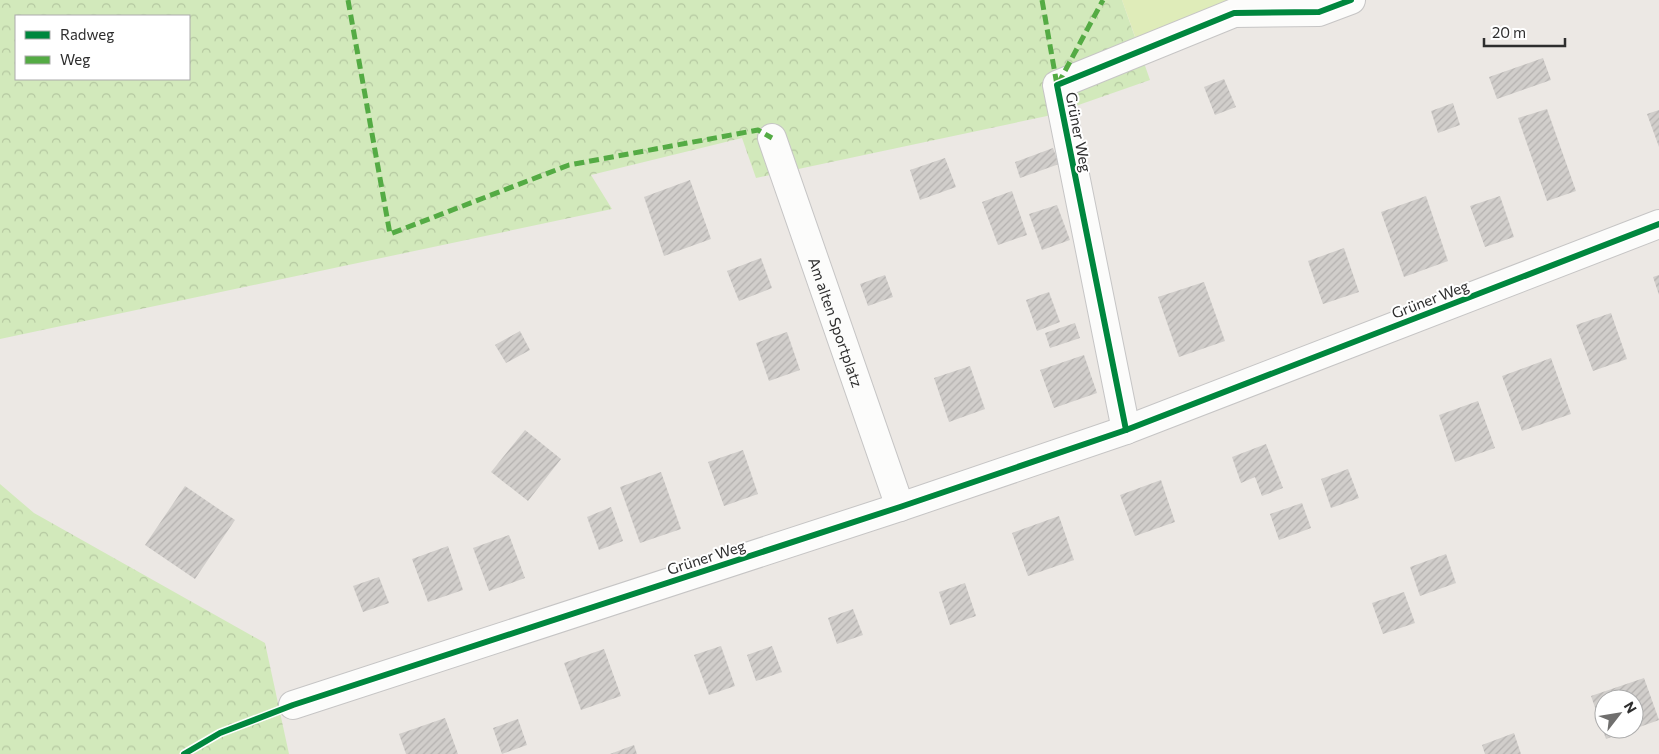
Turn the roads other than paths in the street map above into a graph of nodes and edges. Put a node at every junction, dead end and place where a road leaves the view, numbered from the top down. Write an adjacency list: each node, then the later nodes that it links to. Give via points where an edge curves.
1 (1351, 0): 4 (street, Grüner Weg, via 1319,12 1234,13 1057,85)
2 (772, 138): 5 (street, Am alten Sportplatz)
3 (1659, 224): 4 (street, Grüner Weg)
4 (1126, 430): 5 (street, Grüner Weg)
5 (900, 507): 6 (street, Grüner Weg)
6 (293, 705)

